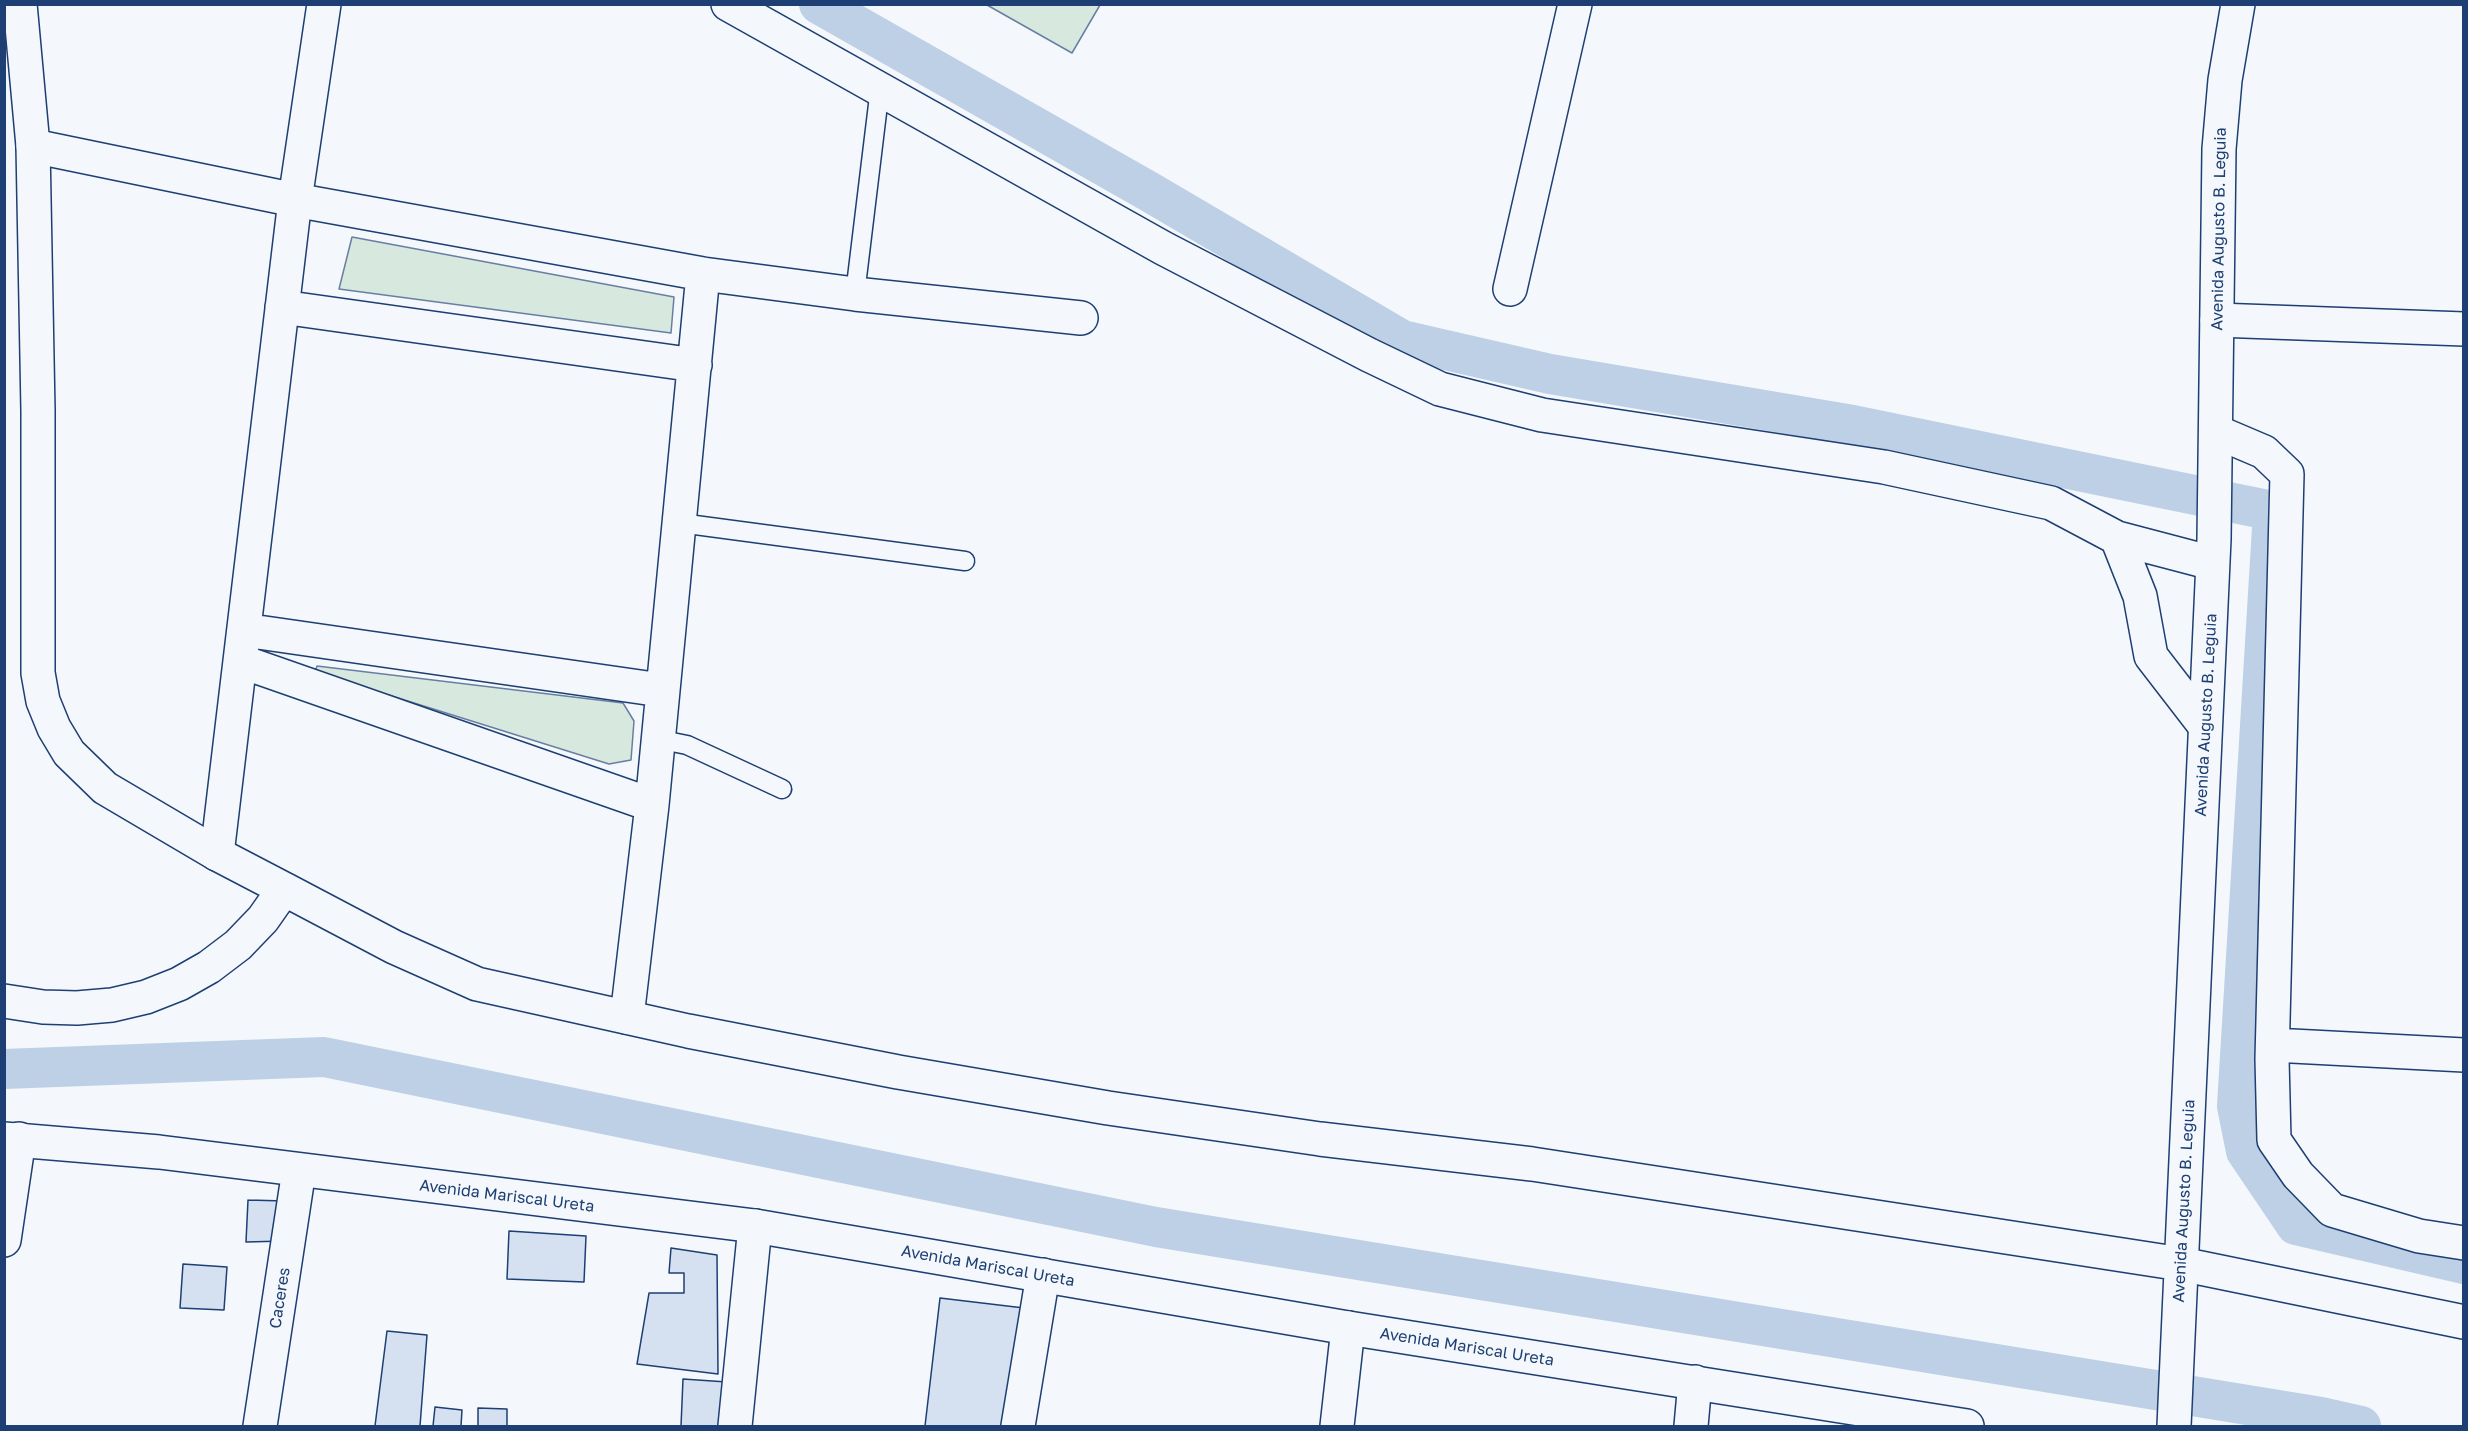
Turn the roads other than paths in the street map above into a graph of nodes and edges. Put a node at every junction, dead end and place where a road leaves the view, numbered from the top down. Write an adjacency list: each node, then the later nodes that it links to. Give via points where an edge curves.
1 (20, 4): 7 (street)
2 (324, 4): 8 (street)
3 (728, 4): 6 (street)
4 (1575, 4): 10 (street)
5 (2238, 4): 14 (street, Avenida Augusto B. Leguia, via 2225,80 2219,149)
6 (880, 88): 11 (lane); 19 (street, via 1163,248 1440,388 1542,415 1884,467 2050,503)
7 (33, 146): 8 (street); 28 (street, via 38,673 43,701 69,753 86,772 105,788)
8 (295, 200): 9 (street); 12 (street)
9 (703, 274): 11 (street); 16 (street)
10 (1510, 289)
11 (855, 294): 13 (street)
12 (282, 307): 16 (street); 22 (street)
13 (1081, 318)
14 (2217, 320): 15 (street); 17 (street, Avenida Augusto B. Leguia)
15 (2463, 329)
16 (694, 365): 18 (street)
17 (2217, 432): 20 (street, Avenida Augusto B. Leguia); 32 (street, via 2264,452 2287,474)
18 (680, 523): 21 (lane); 23 (street)
19 (2117, 538): 20 (street); 24 (street, via 2140,596 2151,656)
20 (2213, 551): 24 (street, Avenida Augusto B. Leguia)
21 (965, 561)
22 (242, 646): 23 (street); 27 (street); 28 (street)
23 (661, 690): 25 (street)
24 (2205, 726): 39 (street, Avenida Augusto B. Leguia)
25 (657, 739): 26 (lane, via 687,745); 27 (street)
26 (782, 789)
27 (652, 805): 31 (street)
28 (217, 854): 29 (street)
29 (284, 889): 30 (street, via 238,945 209,967 157,993 112,1005 78,1008); 31 (street, via 394,947 477,984)
30 (4, 1001)
31 (627, 1017): 39 (street, via 898,1072 1108,1108 1532,1164)
32 (2273, 1045): 33 (street); 38 (street, via 2274,1140 2298,1175 2332,1210 2419,1236)
33 (2463, 1055)
34 (12, 1139): 35 (street, Avenida Mariscal Ureta); 37 (street)
35 (299, 1170): 36 (street, Avenida Mariscal Ureta); 45 (street, Caceres)
36 (755, 1226): 40 (street, Avenida Mariscal Ureta); 46 (street)
37 (4, 1240)
38 (2463, 1243)
39 (2181, 1264): 41 (street); 44 (street, Avenida Augusto B. Leguia)
40 (1043, 1275): 42 (street, Avenida Mariscal Ureta); 47 (street)
41 (2463, 1322)
42 (1348, 1328): 43 (street, Avenida Mariscal Ureta); 48 (street)
43 (1695, 1382): 49 (street); 50 (street, Avenida Mariscal Ureta)
44 (2174, 1422)
45 (260, 1426)
46 (735, 1426)
47 (1018, 1426)
48 (1337, 1426)
49 (1691, 1426)
50 (1967, 1426)

